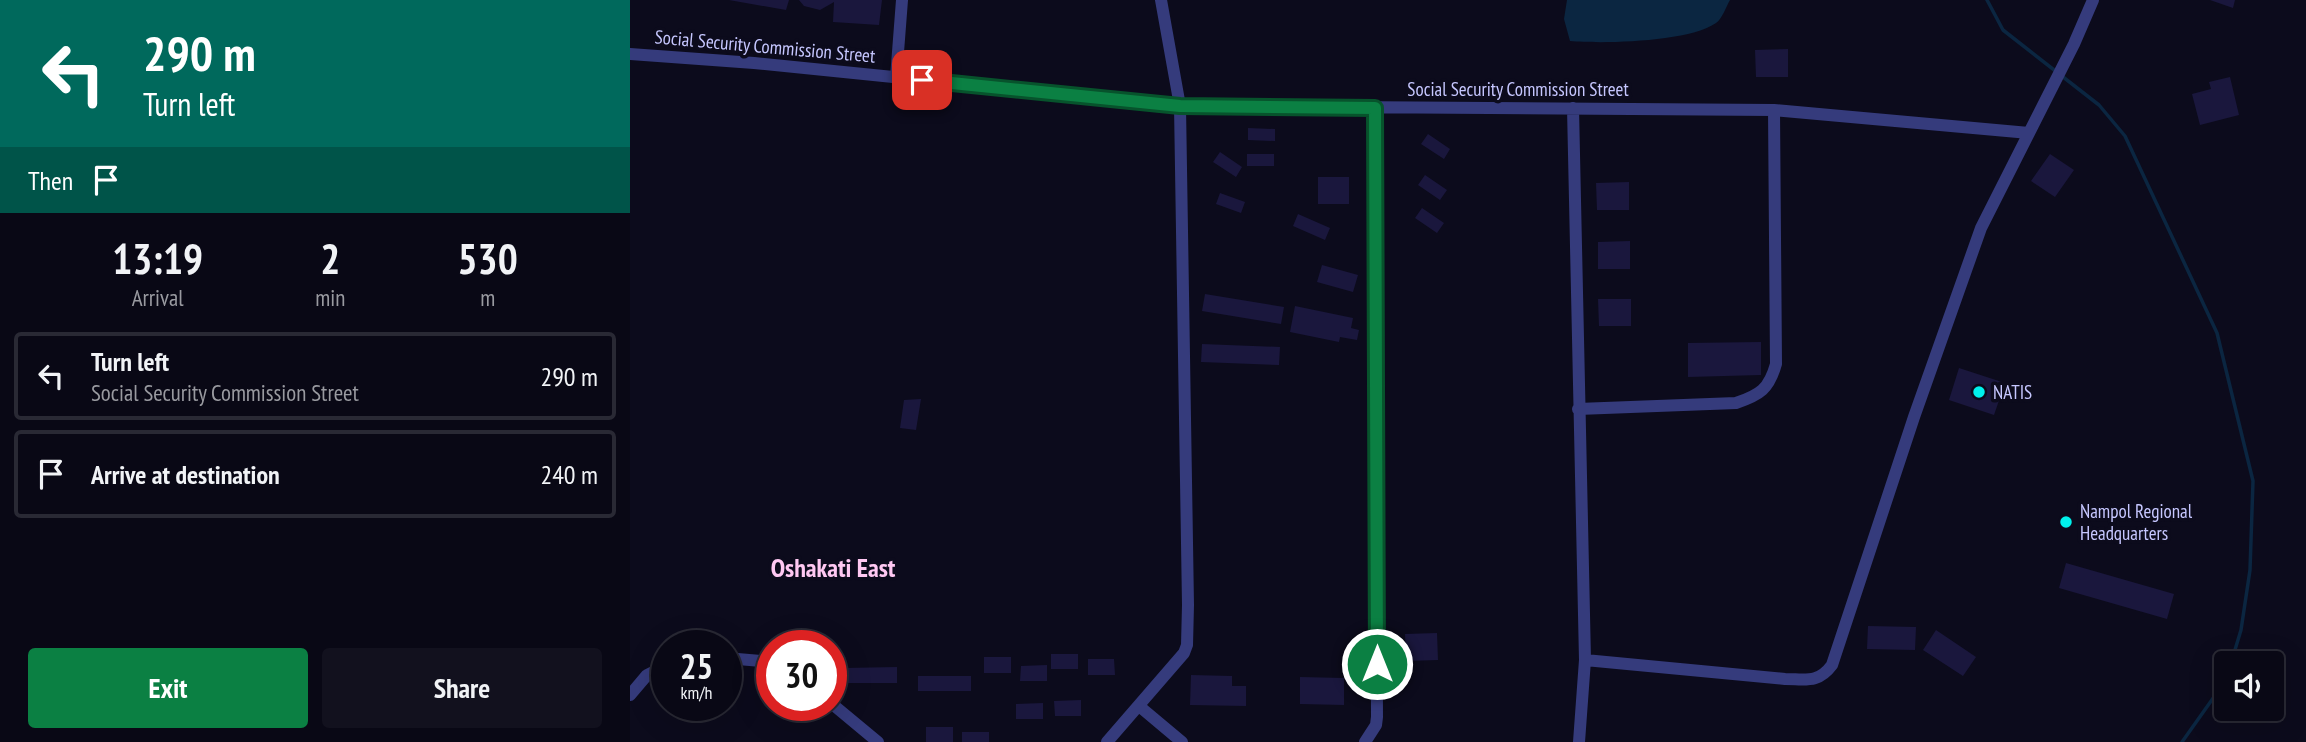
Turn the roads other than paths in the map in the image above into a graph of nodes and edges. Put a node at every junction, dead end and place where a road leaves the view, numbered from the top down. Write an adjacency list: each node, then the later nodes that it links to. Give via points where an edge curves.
1 (902, 0): 5 (street)
2 (1161, 0): 6 (street)
3 (2093, 0): 10 (street)
4 (630, 54): 5 (street, Social Security Commission Street)
5 (896, 78): 6 (street, Social Security Commission Street)
6 (1180, 106): 7 (street, Social Security Commission Street); 15 (street, via 1187,645)
7 (1375, 108): 8 (street, Social Security Commission Street); 20 (street, via 1377,717)
8 (1573, 108): 9 (street, Social Security Commission Street); 11 (street)
9 (1774, 110): 10 (street, Social Security Commission Street); 11 (street, via 1776,363 1765,388 1755,397 1736,402)
10 (2029, 133): 12 (street, via 1981,228 1826,673 1818,679 1784,679)
11 (1577, 409): 12 (street)
12 (1585, 660): 21 (street)
13 (651, 673): 14 (street)
14 (630, 695)
15 (1139, 706): 18 (street); 19 (street)
16 (847, 716): 17 (street)
17 (878, 742)
18 (1107, 742)
19 (1182, 742)
20 (1365, 742)
21 (1579, 742)

